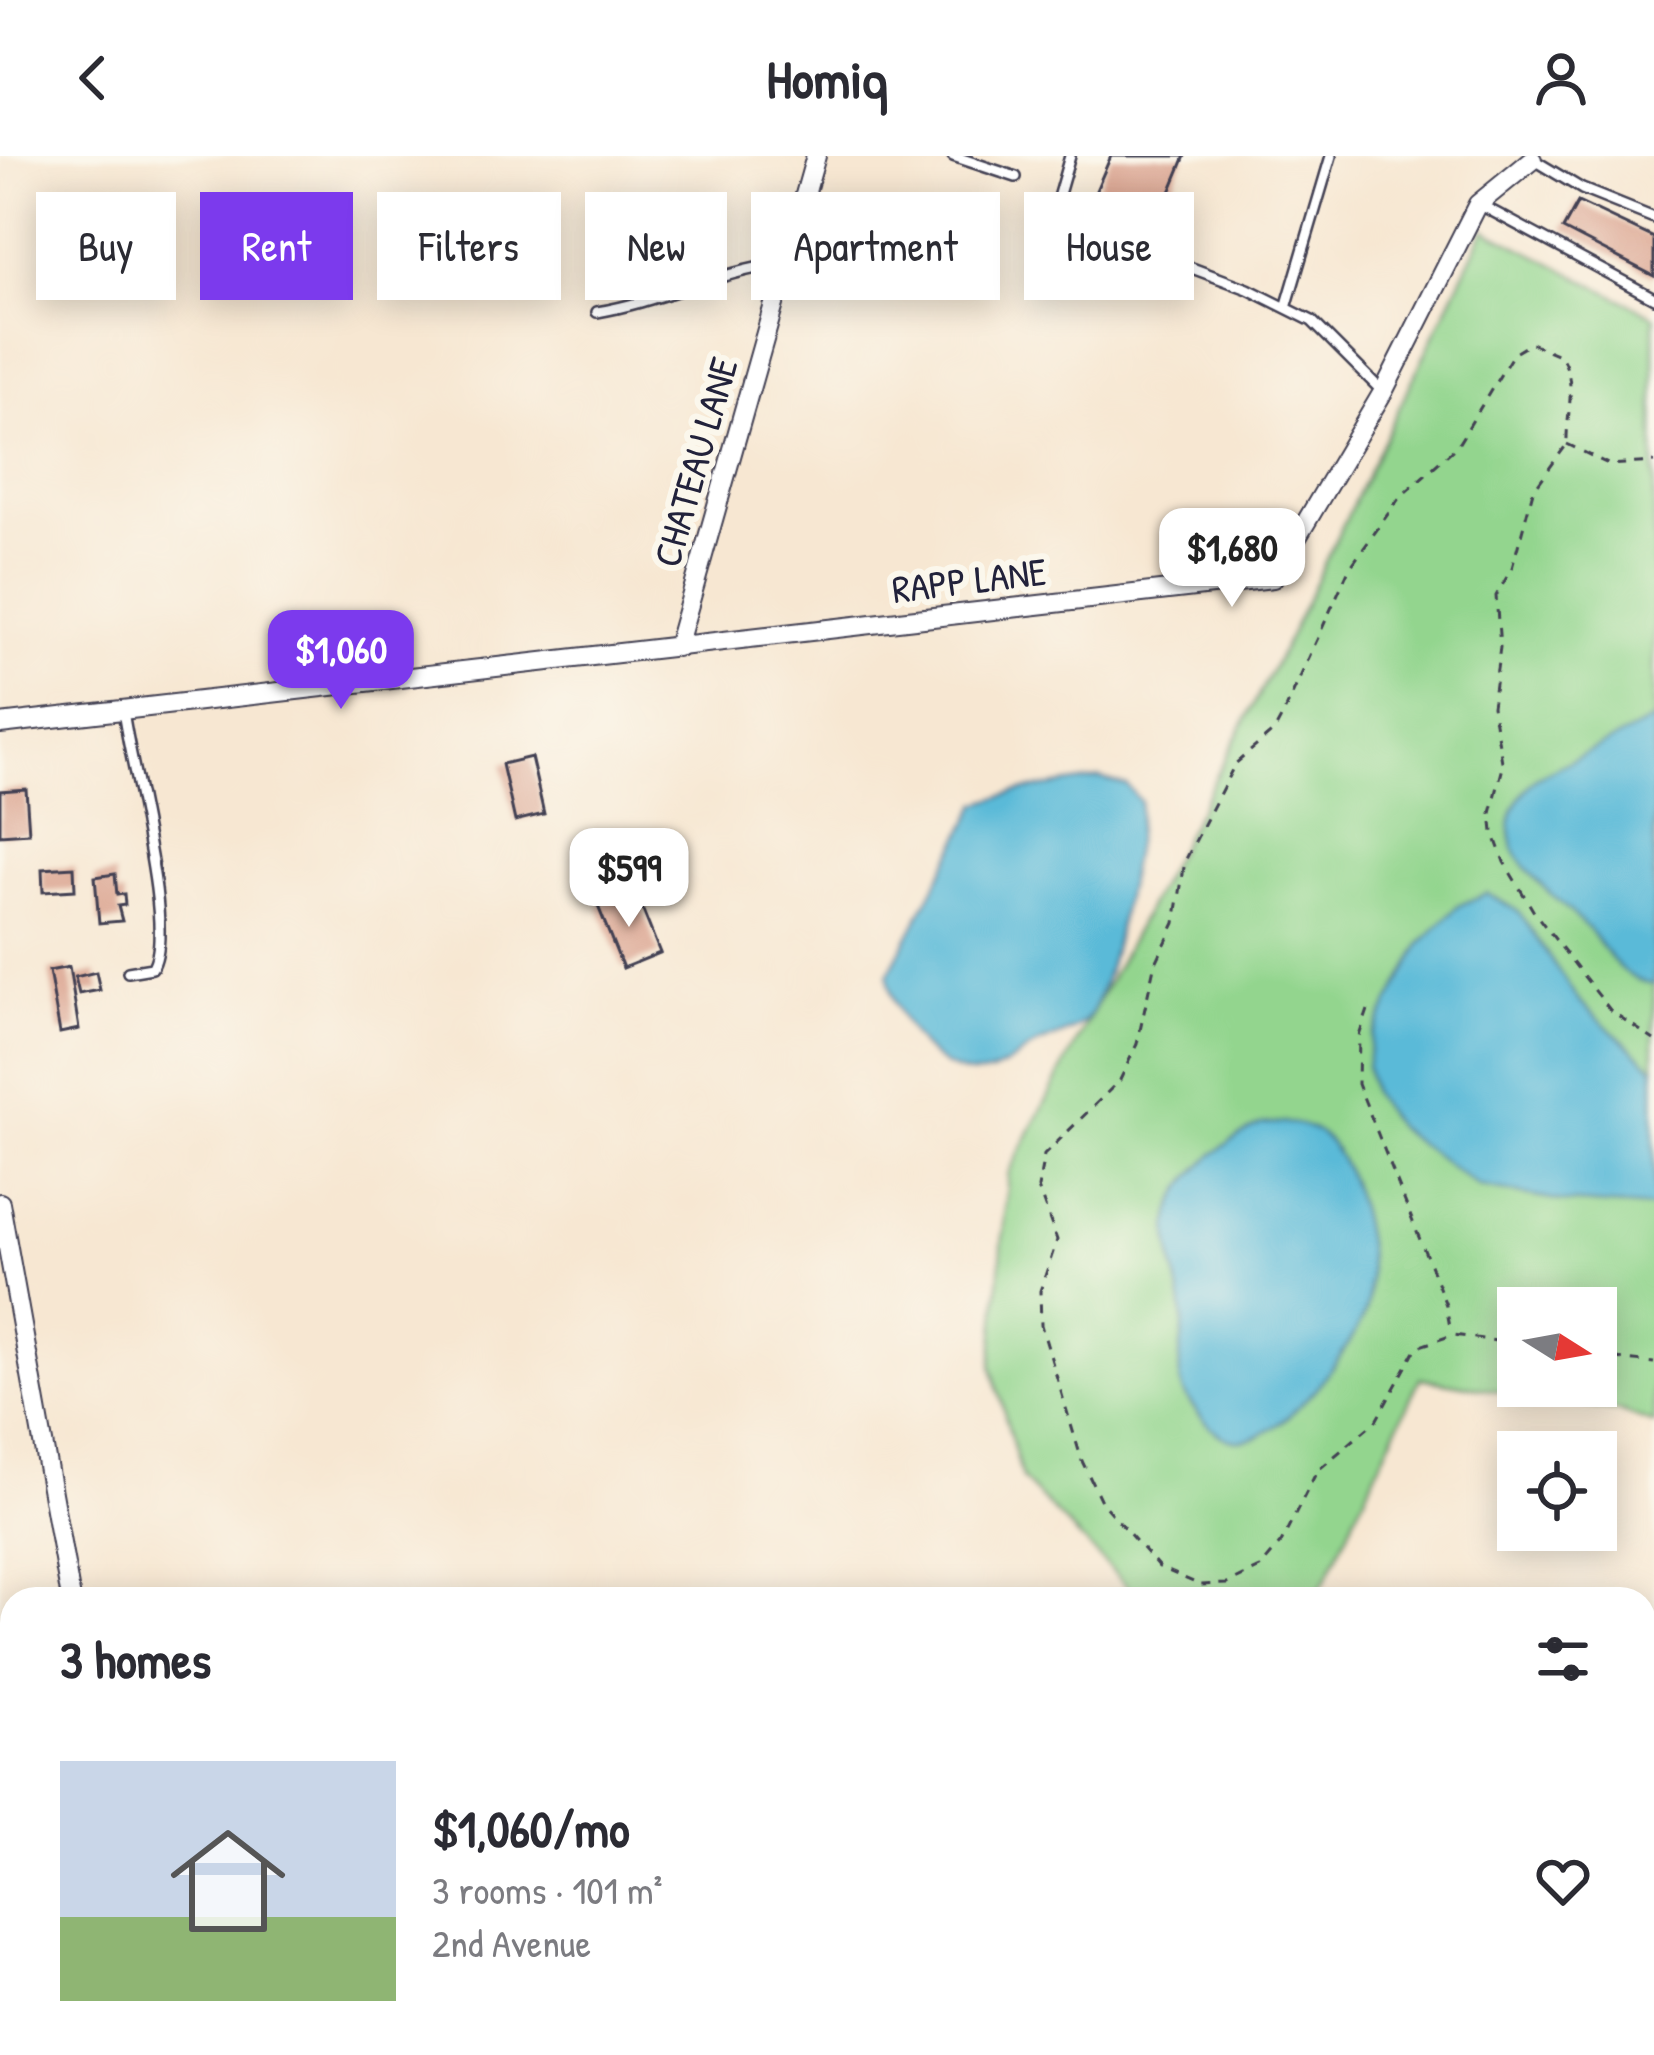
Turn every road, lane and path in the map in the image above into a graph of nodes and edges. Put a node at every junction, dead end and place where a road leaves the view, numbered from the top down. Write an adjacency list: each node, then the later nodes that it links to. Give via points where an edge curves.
1 (816, 156): 7 (street, CHATEAU LANE)
2 (952, 156): 6 (lane)
3 (1070, 156): 13 (lane, via 1055,208 1069,222)
4 (1331, 156): 13 (lane)
5 (1533, 157): 8 (street, RAPP LANE); 9 (lane)
6 (1016, 177)
7 (806, 192)
8 (1478, 204): 11 (lane); 15 (street, RAPP LANE)
9 (1654, 218)
10 (751, 267): 14 (lane, via 654,302)
11 (1654, 298)
12 (774, 300): 18 (street, CHATEAU LANE)
13 (1286, 308): 15 (lane, via 1312,321)
14 (597, 312)
15 (1383, 392): 18 (street, RAPP LANE, via 1273,578)
16 (1567, 444): 17 (path, via 1610,465); 23 (path, via 1533,491 1496,596 1492,706 1503,767 1493,832 1534,913 1610,1010); 25 (path, via 1569,371 1550,347 1523,345 1457,446 1400,497 1349,569 1274,730 1234,764 1185,861 1175,923 1120,1080 1044,1155 1037,1178 1058,1240 1038,1309 1082,1461 1112,1520 1171,1575 1218,1586 1260,1568 1317,1471 1376,1421 1410,1352)
17 (1654, 462)
18 (676, 647): 19 (street)
19 (122, 710): 20 (street); 21 (lane, via 160,946 152,968)
20 (0, 724)
21 (128, 972)
22 (1368, 1010): 25 (path, via 1358,1084 1447,1305)
23 (1654, 1040)
24 (0, 1203): 29 (street)
25 (1451, 1335): 26 (path)
26 (1497, 1341)
27 (1617, 1359): 28 (path)
28 (1654, 1363)
29 (69, 1587)

